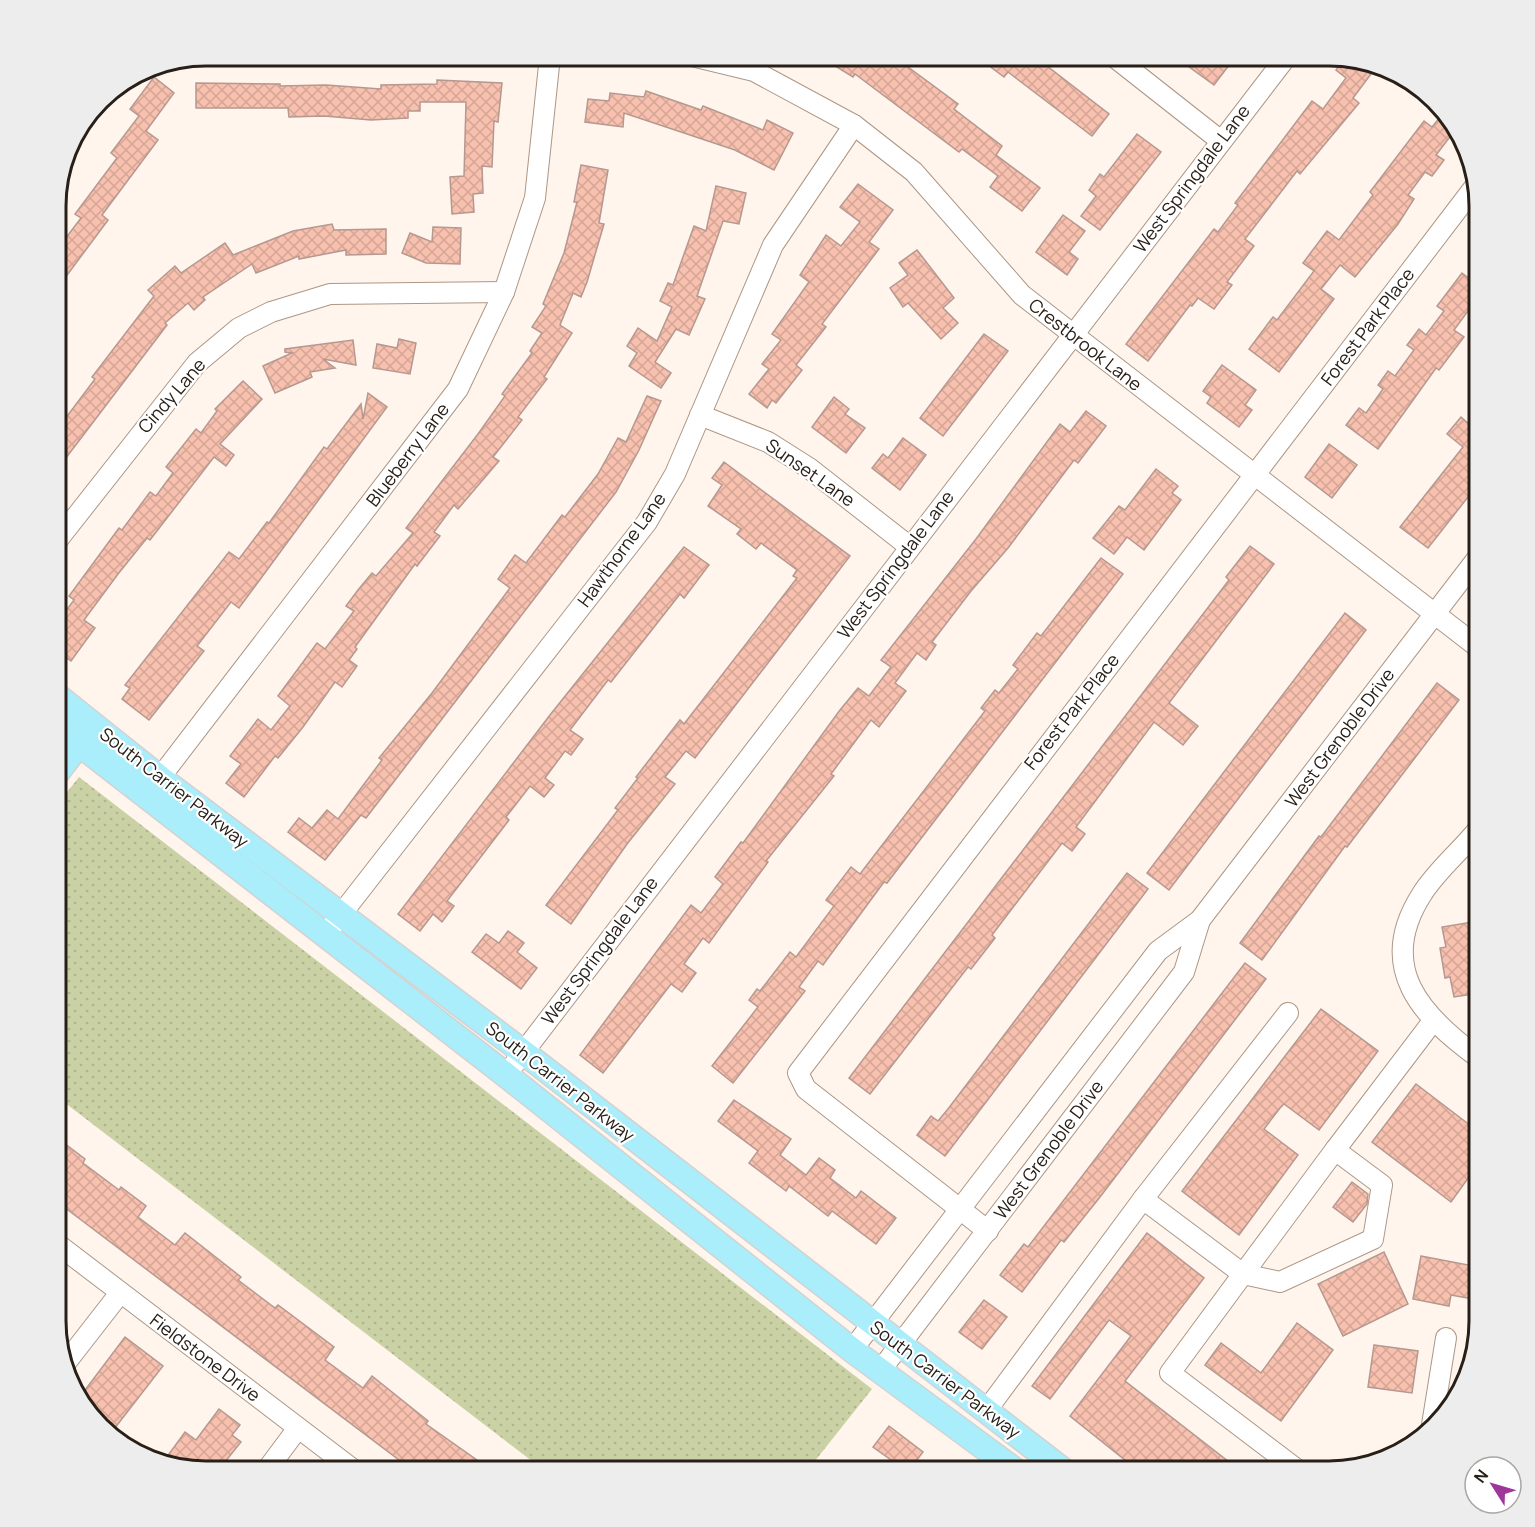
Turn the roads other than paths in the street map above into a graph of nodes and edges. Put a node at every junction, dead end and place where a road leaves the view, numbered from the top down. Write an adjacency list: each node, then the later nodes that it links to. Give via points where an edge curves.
1 (549, 66): 8 (street, Blueberry Lane, via 535,198)
2 (733, 66): 5 (street, Crestbrook Lane, via 754,71)
3 (1126, 66): 6 (street)
4 (1279, 66): 6 (street, West Springdale Lane)
5 (854, 125): 9 (street, Crestbrook Lane, via 914,172 1022,295); 10 (street, Hawthorne Lane, via 773,245)
6 (1221, 141): 9 (street, West Springdale Lane)
7 (1468, 195): 11 (street, Forest Park Place)
8 (504, 292): 12 (street, Cindy Lane, via 330,294 271,312 238,328 197,363); 22 (street, Blueberry Lane, via 458,389)
9 (1072, 336): 11 (street, Crestbrook Lane); 13 (street, West Springdale Lane)
10 (700, 415): 13 (street, Sunset Lane, via 768,442 809,468); 25 (street, Hawthorne Lane, via 675,474 647,522)
11 (1254, 476): 15 (street, Crestbrook Lane); 35 (street, Forest Park Place, via 798,1073 806,1089)
12 (66, 529)
13 (910, 547): 31 (street, West Springdale Lane)
14 (1469, 569): 15 (street, West Grenoble Drive)
15 (1435, 614): 16 (street, Crestbrook Lane); 26 (street, West Grenoble Drive)
16 (1469, 640)
17 (66, 703): 18 (main road, South Carrier Parkway)
18 (93, 725): 20 (main road); 22 (main road, South Carrier Parkway)
19 (66, 734): 20 (main road, South Carrier Parkway)
20 (79, 744): 21 (main road); 23 (main road, South Carrier Parkway)
21 (66, 761)
22 (160, 778): 23 (street, Blueberry Lane); 25 (main road, South Carrier Parkway)
23 (145, 798): 27 (main road, South Carrier Parkway)
24 (1469, 839): 29 (street, via 1422,893 1404,941 1407,978 1414,996)
25 (340, 916): 27 (street, Hawthorne Lane); 31 (main road, South Carrier Parkway)
26 (1200, 920): 35 (street, West Grenoble Drive, via 1158,951); 36 (street, West Grenoble Drive, via 1184,972)
27 (325, 935): 32 (main road, South Carrier Parkway)
28 (1288, 1013): 34 (street)
29 (1433, 1022): 30 (street); 33 (street)
30 (1469, 1050)
31 (523, 1052): 32 (street, West Springdale Lane); 40 (main road, South Carrier Parkway)
32 (506, 1075): 43 (main road, South Carrier Parkway)
33 (1335, 1150): 38 (street); 38 (street, via 1382,1185 1373,1239 1280,1282)
34 (1143, 1199): 38 (street); 46 (street)
35 (957, 1209): 36 (street); 40 (street, West Grenoble Drive)
36 (988, 1231): 42 (street, West Grenoble Drive)
37 (66, 1251): 39 (street, Fieldstone Drive)
38 (1243, 1274): 53 (street, via 1170,1374)
39 (120, 1293): 44 (street); 48 (street, Fieldstone Drive)
40 (871, 1324): 42 (main road, South Carrier Parkway); 43 (street, West Grenoble Drive)
41 (1446, 1338): 47 (street)
42 (900, 1346): 45 (street, West Grenoble Drive); 46 (main road, South Carrier Parkway)
43 (852, 1350): 45 (main road, South Carrier Parkway)
44 (71, 1356)
45 (880, 1371): 51 (main road, South Carrier Parkway)
46 (986, 1411): 52 (main road, South Carrier Parkway)
47 (1434, 1413)
48 (298, 1428): 49 (street); 50 (street, Fieldstone Drive)
49 (274, 1461)
50 (341, 1461)
51 (1001, 1461)
52 (1050, 1461)
53 (1285, 1461)

